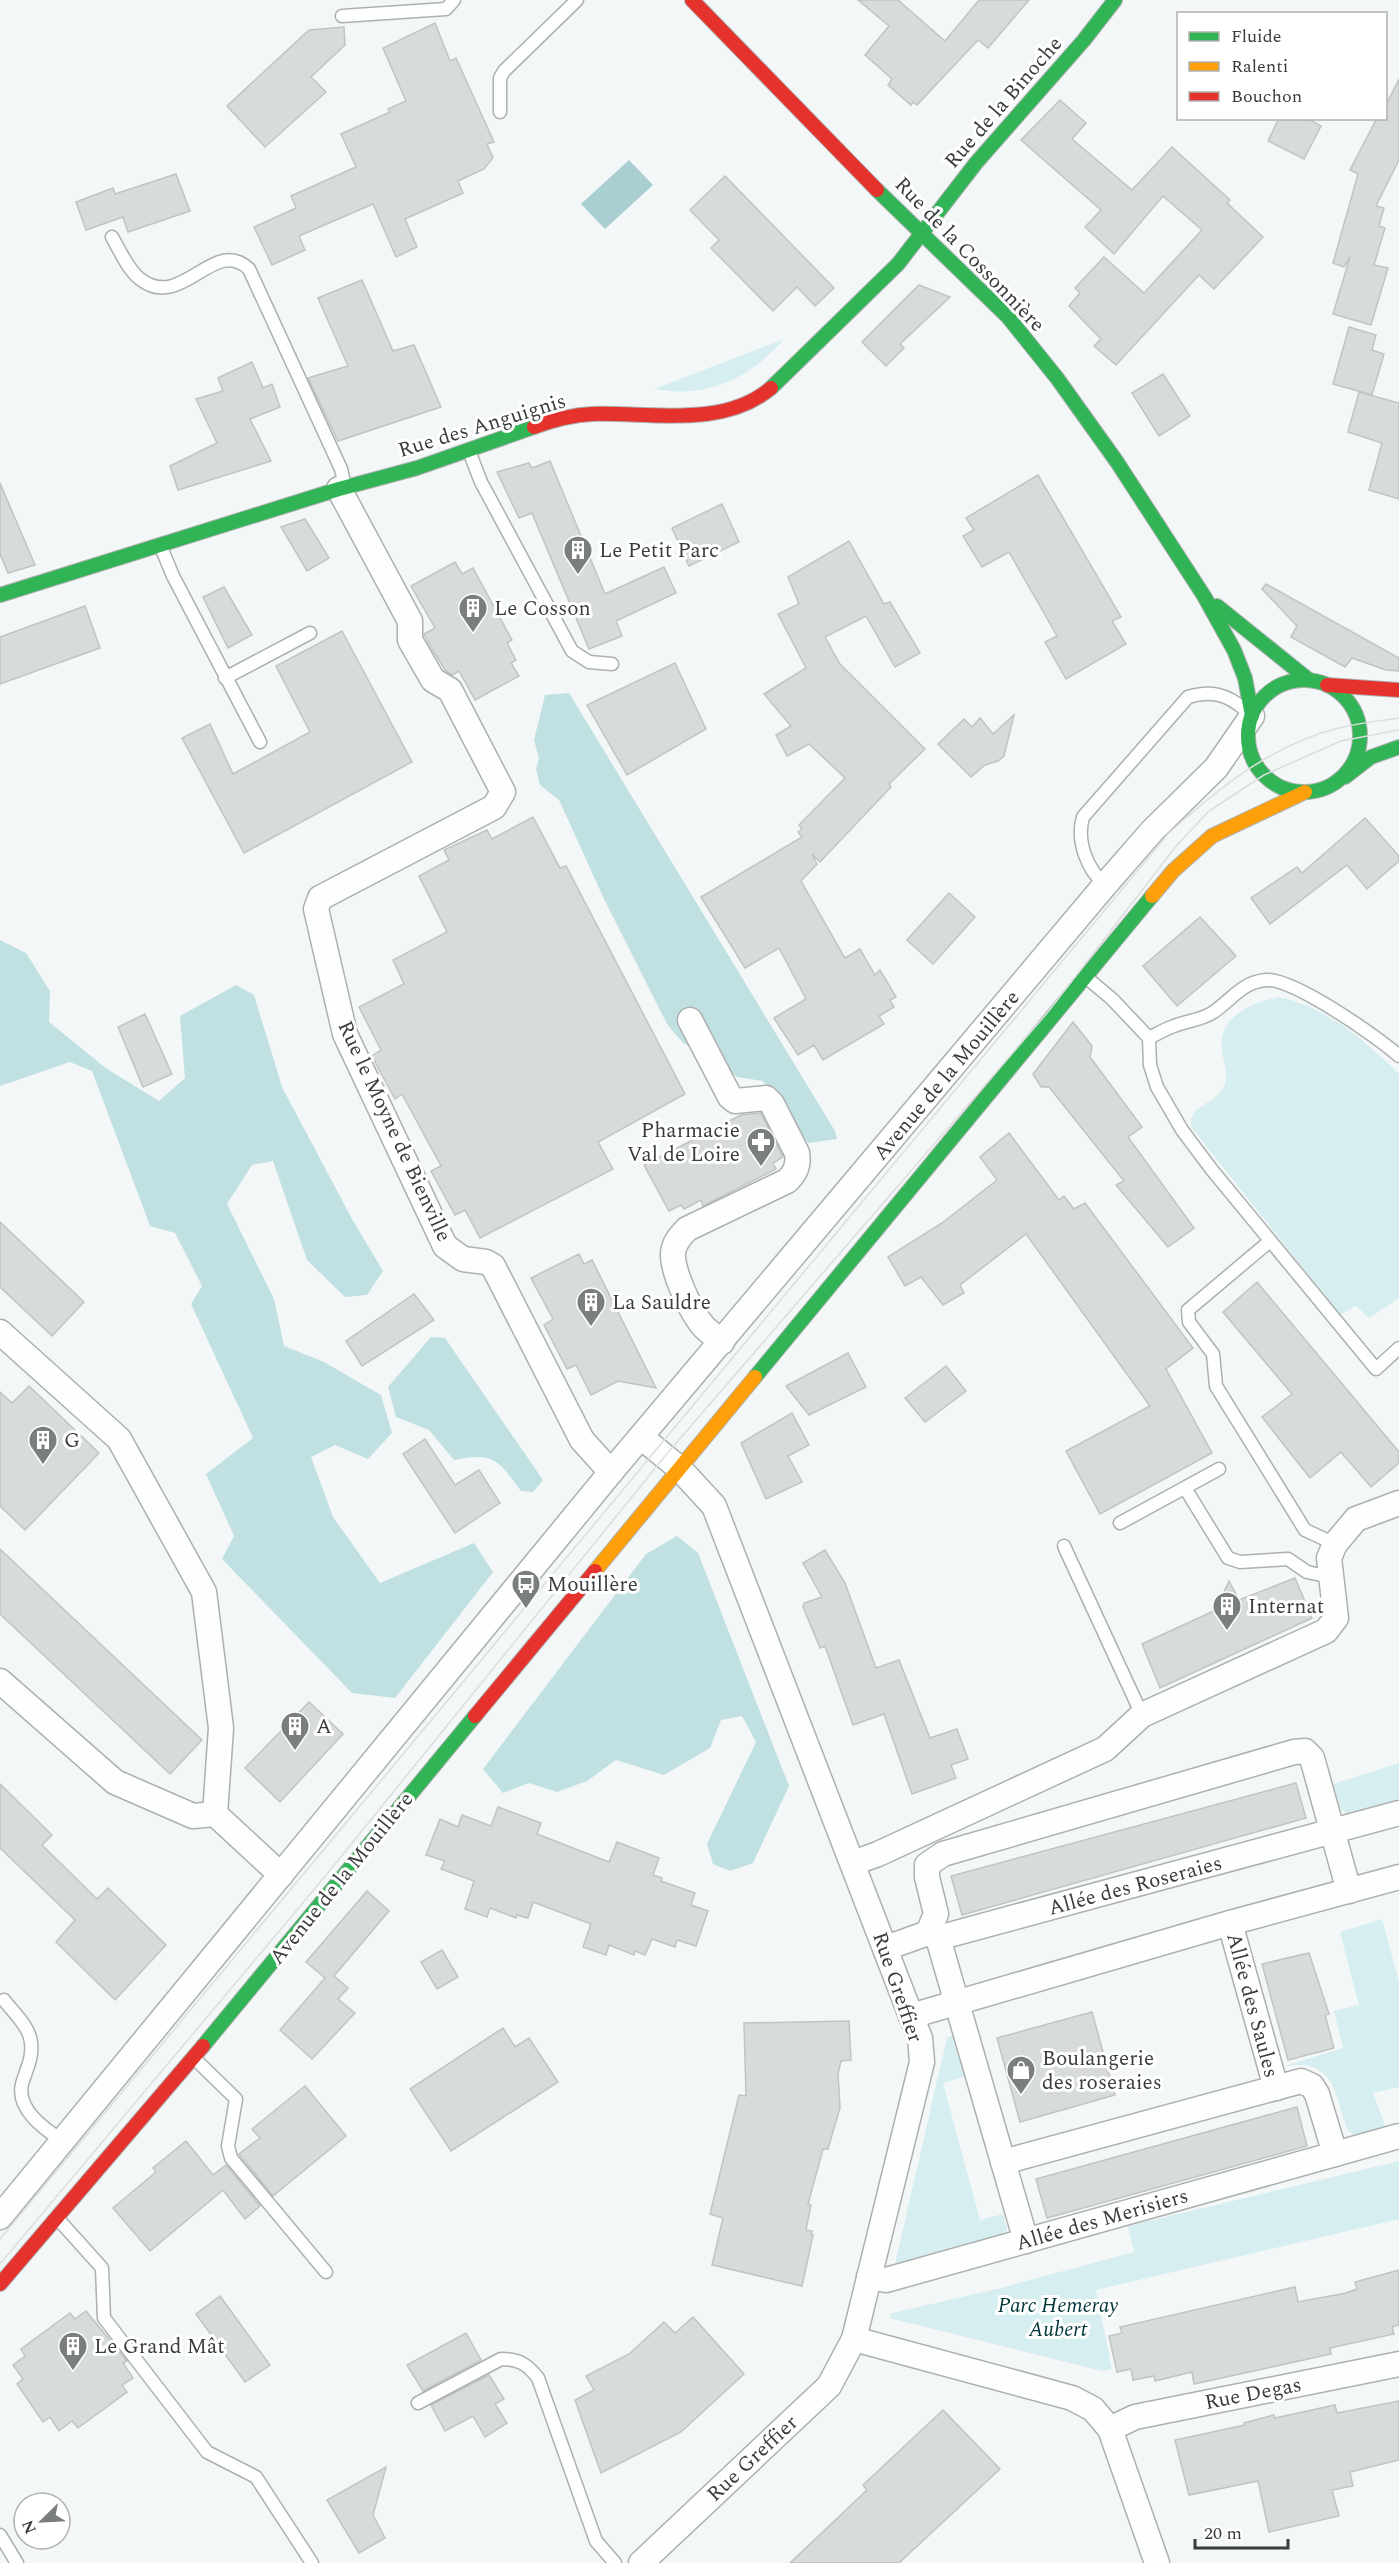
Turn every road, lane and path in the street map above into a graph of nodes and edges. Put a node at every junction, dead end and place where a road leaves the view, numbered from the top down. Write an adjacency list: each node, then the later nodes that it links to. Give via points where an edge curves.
1 (454, 0): 5 (lane, via 446,9)
2 (577, 0): 6 (lane, via 504,71 500,78)
3 (692, 0): 7 (street, Rue de la Cossonnière)
4 (1115, 0): 7 (street, Rue de la Binoche)
5 (342, 16)
6 (500, 112)
7 (922, 232): 9 (street, Rue des Anguignis, via 898,264 784,376 746,403 690,415 563,417); 13 (street, Rue de la Cossonnière, via 1008,317 1057,378)
8 (112, 237): 10 (lane, via 140,279 154,285 184,283 218,261 230,258 249,269 340,469)
9 (468, 450): 10 (street, Rue des Anguignis); 15 (lane, via 481,482 572,651 588,662)
10 (342, 488): 11 (street, Rue des Anguignis); 37 (street, Rue le Moyne de Bienville, via 410,621 410,640 433,680 450,690 503,792 495,807 320,898 316,909 345,1034 445,1246 463,1259 493,1266 582,1440)
11 (161, 546): 12 (street, Rue des Anguignis); 16 (lane)
12 (0, 595)
13 (1204, 596): 17 (street, Rue de la Cossonnière); 20 (street, Rue de la Cossonnière, via 1245,678)
14 (310, 633): 16 (lane)
15 (612, 664)
16 (225, 678): 21 (lane)
17 (1309, 680): 18 (street); 20 (street, via 1291,681 1274,689 1261,700)
18 (1327, 685): 19 (street); 23 (street, via 1349,701 1360,728 1358,752)
19 (1399, 690)
20 (1252, 716): 24 (street, via 1250,748 1259,770 1276,785); 25 (street, Avenue de la Mouillère, via 1216,768 1152,831); 25 (lane, via 1231,698 1205,692 1188,697 1083,817 1080,828 1088,866)
21 (260, 742)
22 (1399, 747): 23 (street, via 1371,758)
23 (1341, 779): 24 (street, via 1324,789)
24 (1305, 792): 26 (street, Avenue de la Mouillère, via 1212,836 1173,871)
25 (1105, 885): 32 (street, Avenue de la Mouillère)
26 (1086, 977): 28 (lane); 35 (street, Avenue de la Mouillère)
27 (690, 1020): 32 (street, via 730,1097 735,1101 766,1098 798,1161 794,1175 787,1181 687,1229 678,1238 674,1264 692,1310 704,1328)
28 (1149, 1038): 29 (lane, via 1203,1018 1244,986 1266,980 1285,983 1383,1041); 30 (lane, via 1150,1065 1157,1088 1182,1130)
29 (1399, 1056)
30 (1270, 1241): 33 (lane, via 1376,1369); 41 (lane, via 1188,1310 1189,1322 1213,1354 1216,1386 1305,1530)
31 (0, 1332): 47 (street, via 119,1439 204,1592 221,1728)
32 (722, 1342): 34 (street, Avenue de la Mouillère)
33 (1399, 1348)
34 (641, 1437): 35 (street); 37 (street, Avenue de la Mouillère)
35 (679, 1468): 49 (street, Rue Greffier, via 714,1506); 59 (street, Avenue de la Mouillère)
36 (1219, 1469): 38 (lane)
37 (611, 1472): 50 (street, Avenue de la Mouillère)
38 (1185, 1488): 40 (lane); 43 (lane, via 1228,1558 1240,1562 1288,1559 1307,1572)
39 (1399, 1503): 41 (street, via 1356,1519)
40 (1120, 1523)
41 (1335, 1544): 43 (street, via 1329,1558)
42 (1064, 1546): 45 (lane)
43 (1331, 1577): 45 (street, via 1336,1618 1326,1631)
44 (0, 1681): 47 (street, via 115,1782 193,1816)
45 (1142, 1715): 49 (street, via 1105,1749)
46 (1399, 1813): 48 (street, Allée des Roseraies)
47 (215, 1814): 50 (street)
48 (1332, 1832): 52 (street); 54 (street, Allée des Roseraies); 54 (street, via 1312,1758 1305,1751 1294,1752 943,1854 927,1865 936,1914)
49 (853, 1863): 55 (street, Rue Greffier)
50 (281, 1875): 62 (street, Avenue de la Mouillère)
51 (1399, 1877): 52 (street)
52 (1349, 1891): 53 (street)
53 (1230, 1923): 57 (street); 60 (street, Allée des Saules)
54 (933, 1936): 55 (street, Allée des Roseraies); 57 (street)
55 (886, 1948): 58 (street, Rue Greffier)
56 (4, 2000): 62 (lane, via 32,2041 21,2097 33,2118)
57 (956, 2002): 58 (street); 64 (street)
58 (911, 2016): 69 (street, Rue Greffier, via 920,2038 922,2062)
59 (193, 2058): 66 (street, Avenue de la Mouillère); 68 (lane, via 236,2099 228,2146 231,2158)
60 (1276, 2088): 63 (street, via 1301,2081 1312,2086); 64 (street)
61 (1399, 2136): 63 (street, Allée des Merisiers)
62 (63, 2141): 65 (street, Avenue de la Mouillère)
63 (1335, 2154): 67 (street, Allée des Merisiers)
64 (1003, 2162): 67 (street)
65 (0, 2217)
66 (57, 2218): 70 (street, Avenue de la Mouillère); 77 (lane, via 102,2268 104,2318 207,2452 256,2477)
67 (1026, 2241): 69 (street, Allée des Merisiers, via 886,2280)
68 (326, 2272)
69 (870, 2277): 71 (street, Rue Greffier)
70 (0, 2284)
71 (854, 2338): 74 (street, via 1072,2398 1093,2409); 79 (street, Rue Greffier, via 829,2386)
72 (1399, 2364): 74 (street, Rue Degas, via 1135,2417)
73 (418, 2403): 78 (lane, via 501,2359 516,2359 527,2365 538,2378 596,2541)
74 (1110, 2429): 80 (street)
75 (0, 2535): 76 (lane)
76 (17, 2563)
77 (312, 2563)
78 (615, 2563)
79 (641, 2563)
80 (1157, 2563)

